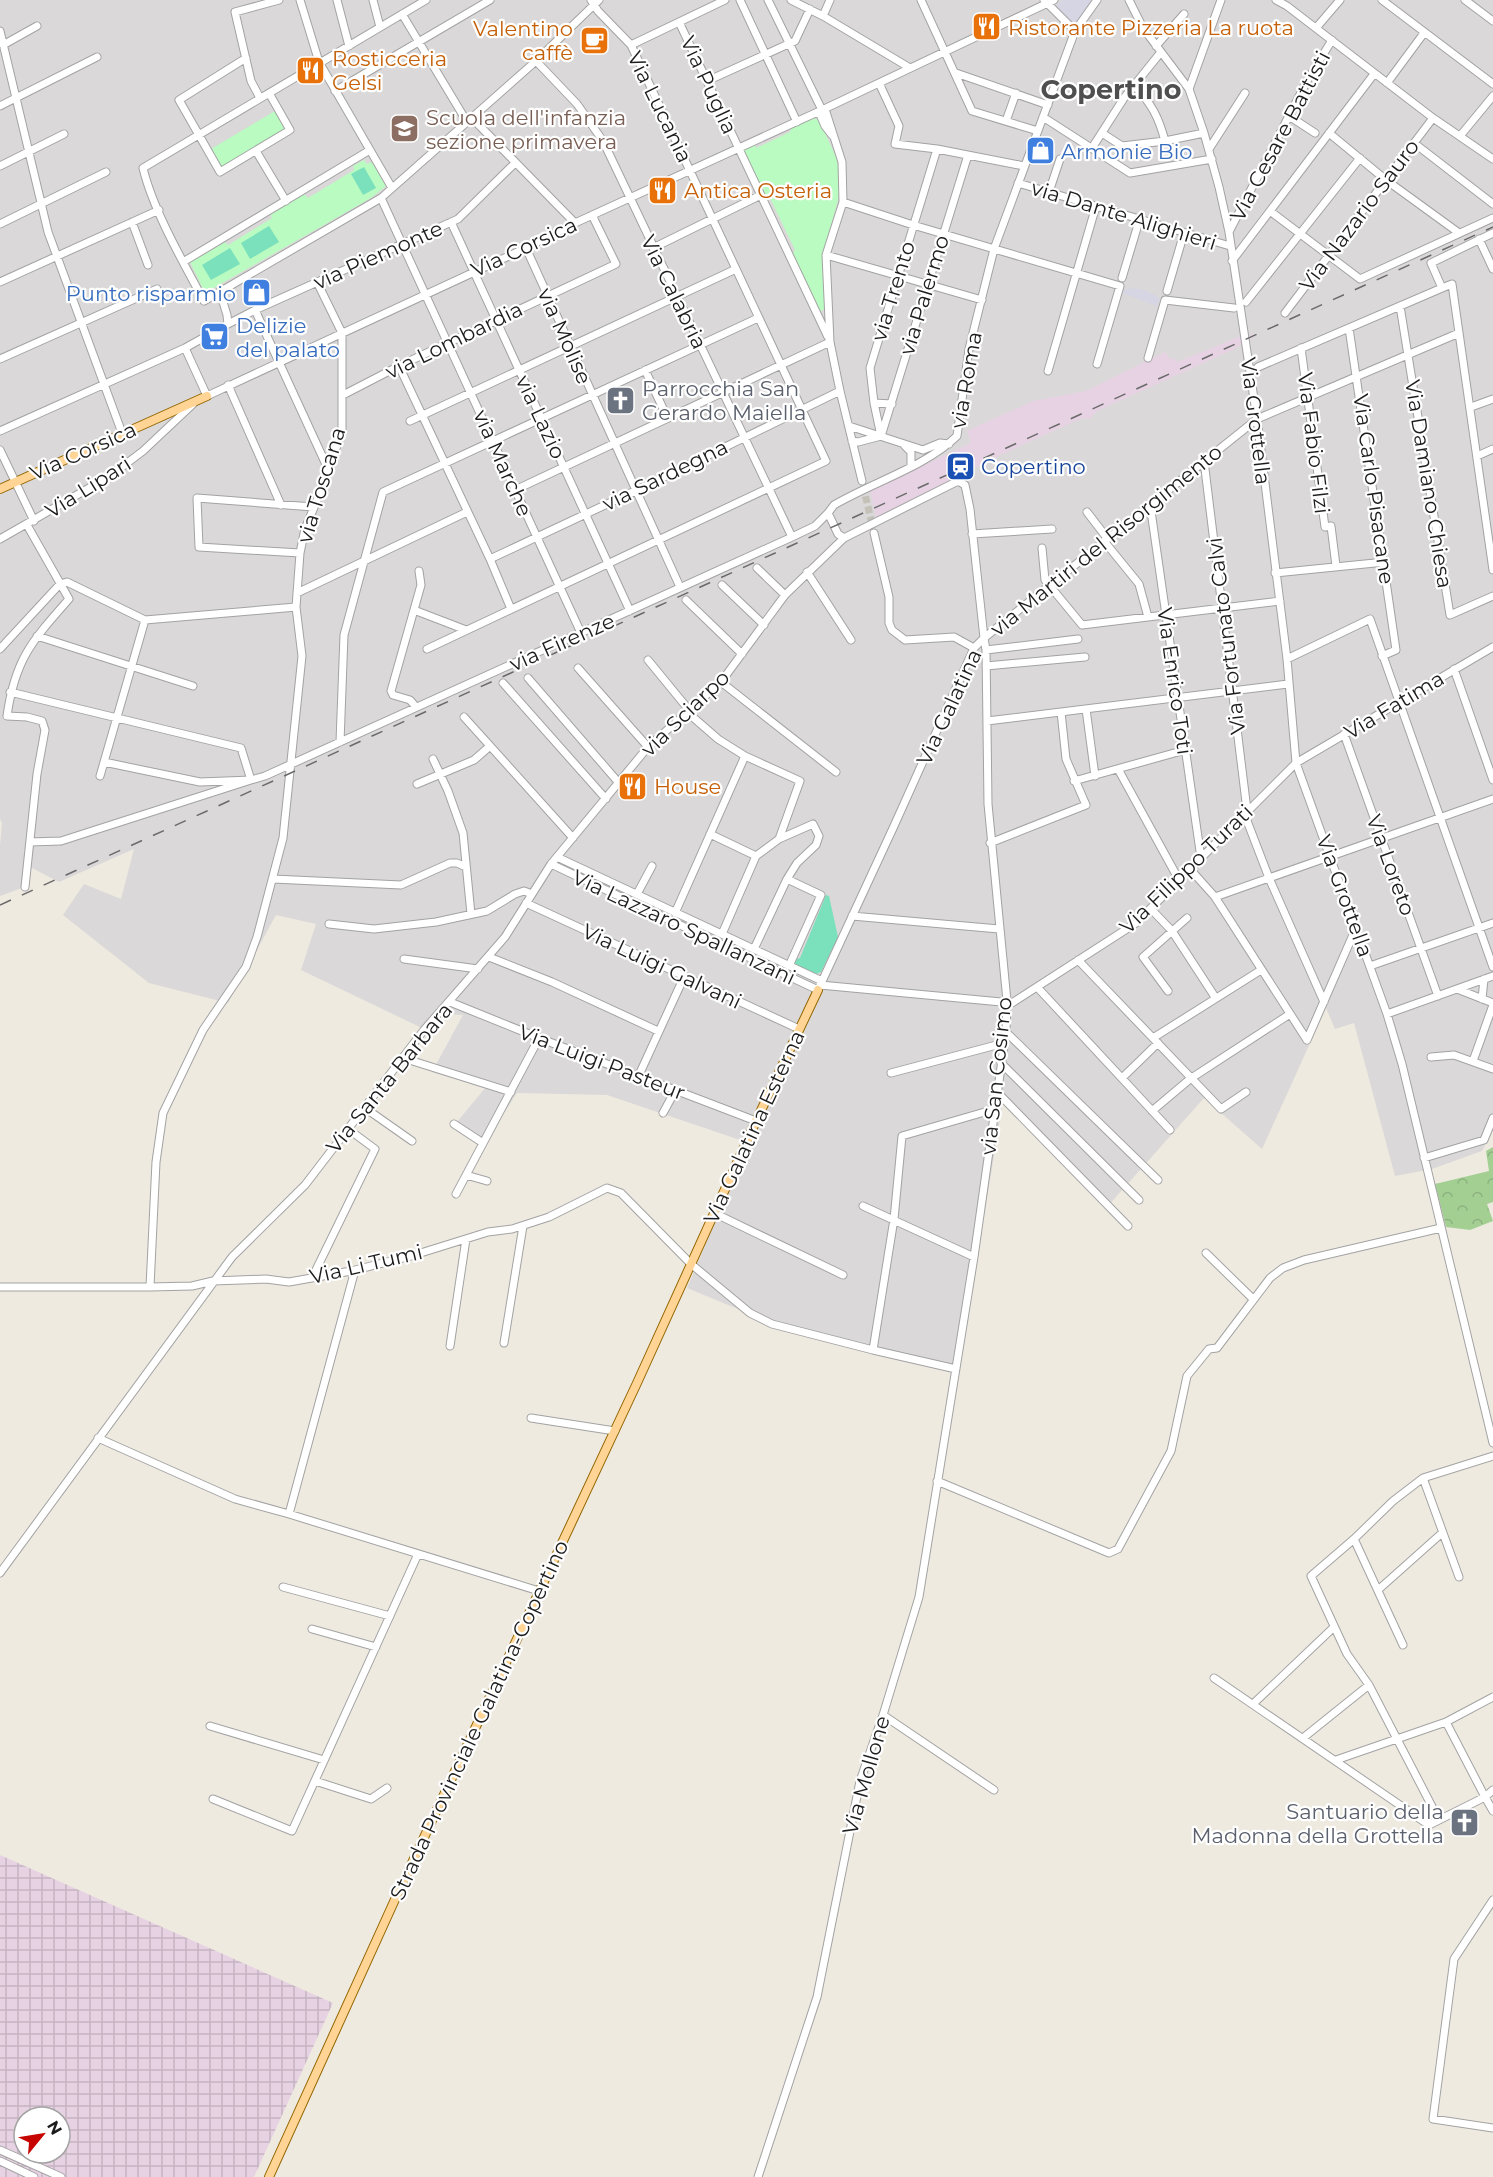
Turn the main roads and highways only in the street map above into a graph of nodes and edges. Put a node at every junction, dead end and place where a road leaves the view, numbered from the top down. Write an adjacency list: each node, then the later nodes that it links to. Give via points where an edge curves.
1 (207, 396): 2 (main road, Via Corsica)
2 (0, 489)
3 (820, 985): 4 (main road, Via Galatina Esterna)
4 (691, 1264): 5 (main road, Strada Provinciale Galatina-Copertino)
5 (269, 2177)

